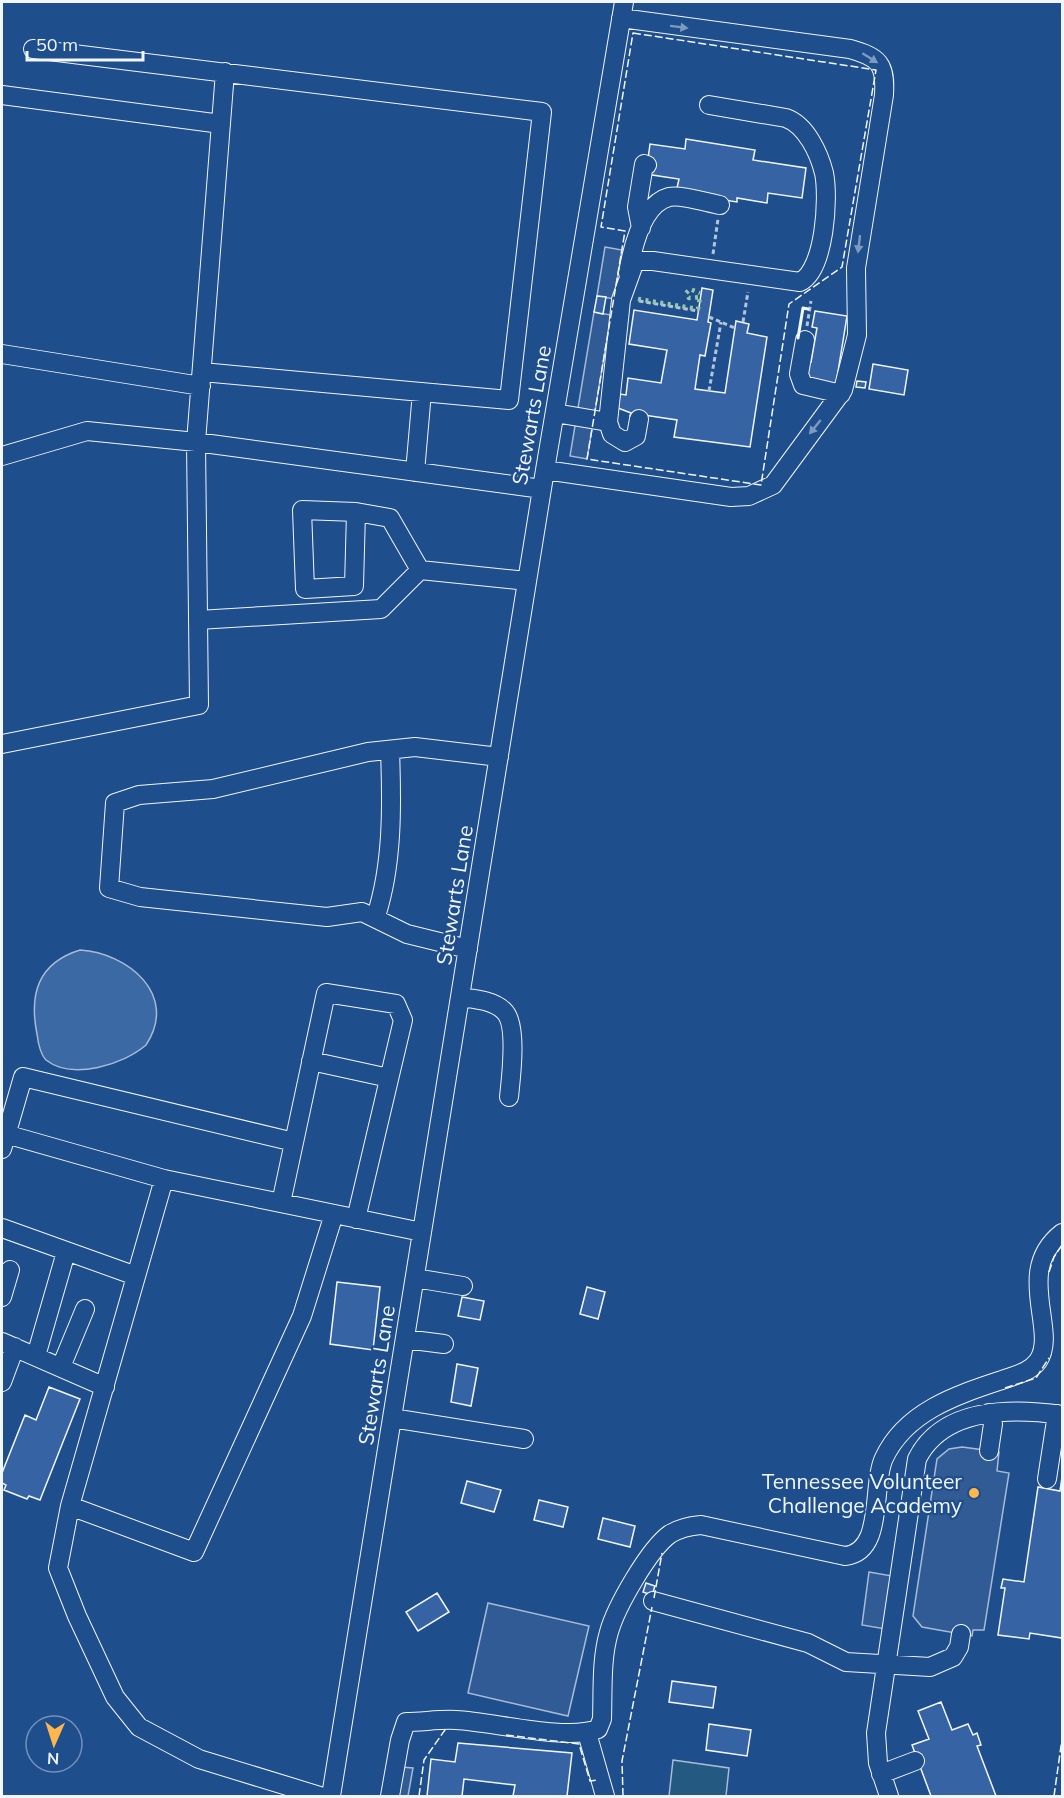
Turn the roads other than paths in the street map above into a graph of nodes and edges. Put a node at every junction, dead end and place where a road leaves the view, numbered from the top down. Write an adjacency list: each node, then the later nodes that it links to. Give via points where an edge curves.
1 (623, 10): 15 (street, one-way to 15, via 850,49 870,55 881,65 884,95 856,268 857,335); 16 (street, Stewarts Lane)
2 (33, 49): 3 (street)
3 (225, 72): 6 (street); 14 (street, via 543,112 509,400)
4 (2, 95): 6 (street)
5 (709, 105): 10 (street, via 793,120 806,134 817,153 826,189 819,253 811,272 805,280 795,282 639,261)
6 (221, 124): 13 (street)
7 (647, 165): 9 (street, via 644,164 638,204)
8 (720, 204): 9 (street, via 668,197 656,205)
9 (641, 228): 10 (street, via 634,240)
10 (626, 282): 18 (street)
11 (805, 340): 15 (street, via 799,374 803,386)
12 (2, 354): 13 (street)
13 (201, 379): 14 (street); 19 (street)
14 (422, 392): 22 (street)
15 (841, 394): 21 (street, one-way to 21, via 773,484 749,496 708,494)
16 (555, 413): 18 (street); 21 (street, Stewarts Lane)
17 (639, 419): 18 (street, via 636,436 625,442 612,434)
18 (608, 422)
19 (196, 442): 20 (street, via 87,431); 22 (street); 27 (street)
20 (2, 456)
21 (545, 470): 23 (street, Stewarts Lane)
22 (415, 472): 23 (street)
23 (542, 489): 26 (street, Stewarts Lane)
24 (356, 512): 24 (street, via 354,586 305,589 302,510); 25 (street, via 390,518)
25 (420, 570): 26 (street); 27 (street, via 381,609)
26 (527, 581): 30 (street, Stewarts Lane)
27 (198, 620): 28 (street, via 199,705)
28 (2, 744)
29 (390, 750): 30 (street, via 415,747); 31 (street, via 385,889); 31 (street, via 213,789 139,795 115,803 109,888 140,897 327,918 362,912)
30 (499, 757): 32 (street, Stewarts Lane)
31 (375, 916): 32 (street, via 407,934)
32 (468, 949): 33 (street, Stewarts Lane)
33 (460, 997): 36 (street, via 495,1005 510,1020); 44 (street, Stewarts Lane)
34 (311, 1061): 35 (street); 35 (street, via 326,993 396,1004 403,1020); 38 (street)
35 (389, 1078): 42 (street)
36 (509, 1097)
37 (3, 1139): 38 (street, via 23,1077); 39 (street)
38 (294, 1142): 40 (street)
39 (164, 1179): 40 (street); 48 (street)
40 (280, 1203): 41 (street)
41 (334, 1214): 42 (street); 66 (street, via 302,1316 194,1552)
42 (356, 1219): 44 (street)
43 (2, 1228): 46 (street)
44 (422, 1232): 49 (street, Stewarts Lane)
45 (1062, 1233): 70 (street, via 1043,1257 1039,1275 1043,1338 1037,1363 1026,1371 951,1397 898,1433 882,1460 872,1528 863,1549 845,1556 701,1525 687,1526 668,1535 627,1594 609,1630 604,1654 602,1719 598,1729)
46 (66, 1252): 48 (street); 56 (street)
47 (10, 1270): 51 (street)
48 (136, 1276): 59 (street)
49 (415, 1278): 50 (street); 53 (street, Stewarts Lane)
50 (464, 1286)
51 (2, 1297)
52 (85, 1309): 57 (street)
53 (405, 1339): 54 (street); 62 (street, Stewarts Lane)
54 (444, 1344)
55 (8, 1345): 56 (street); 58 (street)
56 (36, 1356): 57 (street)
57 (62, 1367): 59 (street)
58 (2, 1382)
59 (105, 1387): 66 (street)
60 (989, 1413): 61 (street, via 1019,1410); 64 (street, via 993,1424); 69 (street, via 963,1420 939,1433 917,1459)
61 (1060, 1415): 65 (street)
62 (392, 1418): 63 (street); 74 (street, Stewarts Lane)
63 (524, 1439)
64 (990, 1451)
65 (1047, 1479)
66 (70, 1506): 73 (street, via 58,1568 115,1697 138,1727 199,1759)
67 (653, 1601): 69 (street, via 808,1643 837,1660)
68 (961, 1635): 69 (street, via 956,1652 942,1664 918,1668)
69 (886, 1666): 72 (street, via 876,1733)
70 (587, 1733): 75 (street, via 455,1720 406,1722); 76 (street)
71 (915, 1761): 72 (street)
72 (881, 1774): 77 (street)
73 (320, 1797)
74 (331, 1797)
75 (390, 1797)
76 (605, 1797)
77 (890, 1797)

